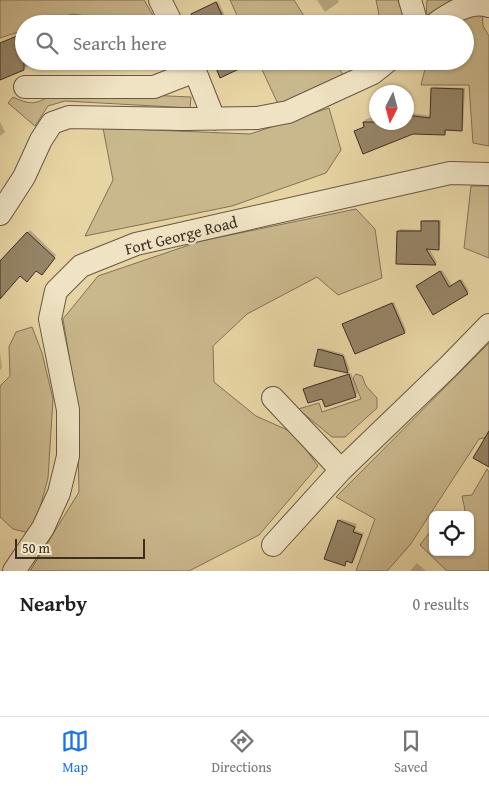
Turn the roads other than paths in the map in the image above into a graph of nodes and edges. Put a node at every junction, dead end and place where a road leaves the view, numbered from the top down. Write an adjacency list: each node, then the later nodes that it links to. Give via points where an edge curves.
1 (160, 0): 4 (street)
2 (410, 0): 5 (street)
3 (489, 6): 6 (street, via 468,3)
4 (168, 15)
5 (414, 15)
6 (447, 15)
7 (186, 70): 10 (street, via 154,87)
8 (195, 70): 11 (street)
9 (377, 70): 11 (street, via 288,112 257,118)
10 (25, 86)
11 (214, 119): 13 (street, via 69,117 52,124)
12 (489, 174): 18 (street, Fort George Road, via 450,173 164,237 136,244 81,266 56,291 50,319 68,410 68,456 60,493 43,528)
13 (0, 214)
14 (489, 325): 16 (street)
15 (273, 398): 16 (street)
16 (341, 470): 17 (street)
17 (273, 545)
18 (14, 571)

